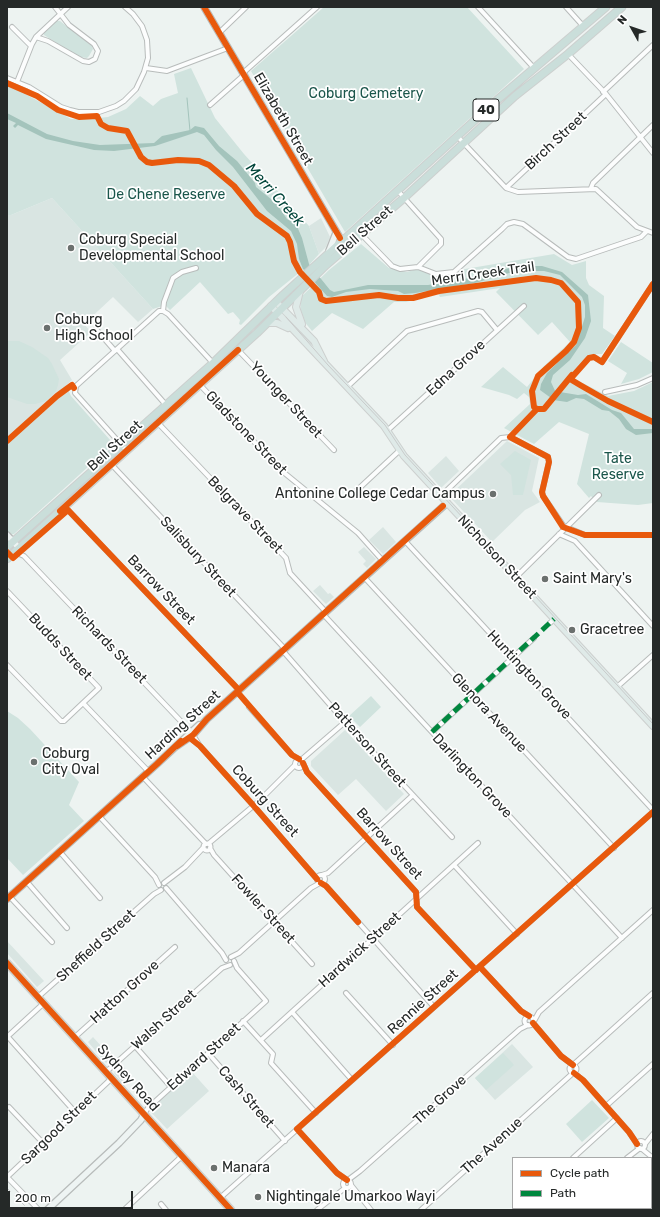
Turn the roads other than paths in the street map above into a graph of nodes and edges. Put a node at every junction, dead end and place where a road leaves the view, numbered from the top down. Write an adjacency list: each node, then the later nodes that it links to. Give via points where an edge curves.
1 (55, 7): 11 (street)
2 (68, 7): 11 (street)
3 (125, 7): 22 (street, via 142,26 147,40)
4 (204, 7): 14 (street, Elizabeth Street)
5 (246, 7): 14 (street)
6 (317, 7): 24 (street)
7 (478, 7): 23 (street)
8 (566, 7): 13 (street)
9 (606, 7): 13 (highway, Bell Street / 40)
10 (622, 7): 19 (highway, Bell Street / 40)
11 (60, 14): 15 (street); 15 (street, via 94,44 98,51 95,59 83,61)
12 (12, 27): 17 (street)
13 (584, 27): 20 (highway, Bell Street / 40)
14 (219, 32): 18 (street, Elizabeth Street)
15 (36, 37): 17 (street)
16 (653, 45): 27 (street, Birch Street)
17 (31, 46): 26 (street)
18 (228, 48): 22 (street, via 168,71); 24 (street, Elizabeth Street)
19 (568, 54): 21 (highway, Bell Street / 40); 27 (street)
20 (547, 57): 21 (highway); 23 (highway, Bell Street / 40)
21 (557, 64): 32 (highway, Bell Street / 40, via 515,96)
22 (146, 68): 26 (street, via 136,89 124,101 99,112 78,112 61,107)
23 (534, 68): 30 (highway, Bell Street / 40)
24 (243, 74): 28 (street); 39 (street, Elizabeth Street)
25 (7, 78): 26 (street)
26 (17, 82)
27 (604, 93): 31 (street); 34 (street, Birch Street)
28 (210, 105)
29 (653, 125): 31 (street)
30 (458, 137): 32 (street); 36 (highway, Bell Street / 40)
31 (640, 137): 33 (street); 35 (street, via 593,183)
32 (463, 143): 34 (street); 37 (highway, Bell Street / 40)
33 (653, 153)
34 (506, 188): 35 (street, via 518,192)
35 (591, 188): 38 (street, via 599,191 637,227)
36 (398, 192): 37 (street); 42 (highway, Bell Street / 40)
37 (404, 198): 41 (highway, Bell Street / 40); 44 (street, via 441,239 441,244)
38 (647, 232): 40 (street); 44 (street, via 641,237 576,258 568,256 523,224 514,222 507,224 454,272 436,274)
39 (336, 233): 42 (street, Elizabeth Street); 43 (street)
40 (653, 234)
41 (362, 235): 42 (highway, Bell Street / 40); 44 (street, via 392,266 400,269)
42 (344, 245): 43 (highway, Bell Street / 40); 46 (highway, Bell Street / 40)
43 (327, 255): 46 (highway, Bell Street / 40)
44 (418, 267)
45 (196, 268): 52 (street, via 182,272 174,278)
46 (317, 269): 48 (highway, Bell Street / 40)
47 (653, 284): 62 (street, via 602,362)
48 (301, 285): 49 (highway, Bell Street / 40); 51 (highway, Bell Street / 40); 55 (main road, via 296,307)
49 (273, 304): 51 (main road, Nicholson Street); 54 (highway, Bell Street / 40)
50 (524, 306): 58 (street, Edna Grove)
51 (279, 310): 53 (highway, Bell Street / 40); 55 (main road, Nicholson Street); 57 (main road, Nicholson Street)
52 (161, 311): 60 (street); 63 (street)
53 (268, 323): 57 (main road, via 277,323); 59 (highway, Bell Street / 40)
54 (250, 327): 59 (highway); 63 (highway, Bell Street / 40)
55 (302, 328): 64 (main road, Nicholson Street, via 316,344)
56 (96, 329): 60 (street)
57 (291, 329): 64 (main road, Nicholson Street)
58 (497, 330): 67 (street, via 480,311 410,330); 71 (street, Edna Grove)
59 (257, 333): 61 (highway, Bell Street / 40)
60 (116, 350): 69 (street); 72 (street, via 74,388 75,393)
61 (238, 350): 66 (highway, Bell Street / 40); 73 (street, Younger Street)
62 (594, 357)
63 (213, 363): 69 (highway, Bell Street / 40)
64 (328, 367): 67 (main road, Nicholson Street)
65 (653, 378): 68 (street, via 637,385)
66 (200, 385): 70 (highway, Bell Street / 40); 92 (street, Gladstone Street, via 282,471 358,533)
67 (347, 387): 71 (main road, Nicholson Street)
68 (605, 392)
69 (166, 405): 72 (highway, Bell Street / 40)
70 (158, 423): 75 (highway, Bell Street / 40); 96 (street, Belgrave Street, via 286,558 290,573)
71 (388, 430): 74 (main road, Nicholson Street)
72 (121, 445): 75 (street); 87 (highway, Bell Street / 40)
73 (334, 450)
74 (400, 450): 77 (street); 79 (main road, Nicholson Street)
75 (127, 451): 76 (highway, Bell Street / 40)
76 (112, 465): 81 (highway, Bell Street / 40); 99 (street, Salisbury Street)
77 (353, 494)
78 (599, 495): 82 (street)
79 (441, 496): 80 (main road, Nicholson Street); 82 (street, via 502,438 510,437 548,457 543,496)
80 (447, 503): 86 (street, Harding Street); 94 (main road, Nicholson Street)
81 (65, 507): 89 (highway, Bell Street / 40); 104 (street, Barrow Street)
82 (566, 528): 83 (street); 85 (street, via 585,535)
83 (559, 534): 94 (street); 97 (street, via 575,541)
84 (7, 535): 87 (street)
85 (653, 535)
86 (405, 541): 92 (street, Harding Street); 101 (street, Huntington Grove)
87 (13, 542): 88 (highway, Bell Street / 40); 89 (street)
88 (7, 547): 89 (street)
89 (17, 550): 90 (street); 90 (street, Richards Street); 91 (highway, Bell Street / 40)
90 (24, 556): 111 (street, Richards Street)
91 (7, 559)
92 (383, 561): 93 (street, Harding Street)
93 (364, 577): 96 (street, Harding Street); 105 (street, Glenora Avenue)
94 (516, 577): 103 (main road, Nicholson Street, via 552,621)
95 (7, 591): 106 (street, Budds Street, via 99,688)
96 (325, 613): 99 (street, Harding Street); 110 (street, Darlington Grove)
97 (653, 626)
98 (534, 638): 101 (street)
99 (284, 650): 104 (street, Harding Street); 108 (street, Patterson Street)
100 (653, 655): 103 (street)
101 (513, 658): 105 (street); 120 (street, Huntington Grove)
102 (7, 665): 106 (street, via 61,721)
103 (617, 687): 109 (main road, Nicholson Street)
104 (239, 690): 111 (street, Harding Street)
105 (472, 695): 110 (street); 126 (street, Glenora Avenue)
106 (83, 703): 115 (street, Budds Street)
107 (249, 707): 112 (street)
108 (345, 722): 113 (street); 118 (street, Patterson Street)
109 (653, 726)
110 (432, 732): 131 (street, Darlington Grove)
111 (192, 734): 115 (street, Harding Street); 119 (street, Coburg Street)
112 (292, 755): 113 (street); 114 (street)
113 (302, 761): 114 (street); 114 (street); 116 (street, Barrow Street)
114 (297, 766): 116 (street, Barrow Street); 119 (street)
115 (149, 772): 117 (street, Harding Street)
116 (307, 772): 123 (street, Barrow Street)
117 (143, 777): 121 (street, Harding Street); 125 (street, Fowler Street)
118 (413, 795): 122 (street, Patterson Street); 123 (street, Walsh Street)
119 (254, 805): 125 (street); 129 (street, Coburg Street)
120 (653, 811): 126 (street, Rennie Street)
121 (99, 816): 127 (street, Harding Street); 132 (street)
122 (452, 837)
123 (367, 838): 129 (street, Walsh Street); 135 (street, Barrow Street, via 416,892)
124 (478, 843): 128 (street, Hardwick Street)
125 (207, 847): 132 (street, Sheffield Street); 137 (street, Fowler Street)
126 (614, 848): 131 (street, Rennie Street)
127 (60, 852): 130 (street, Harding Street); 134 (street)
128 (454, 865): 135 (street, Hardwick Street); 139 (street)
129 (321, 879): 137 (street, Walsh Street); 141 (street)
130 (26, 882): 133 (street, Harding Street); 138 (street)
131 (572, 884): 139 (street, Rennie Street); 140 (street, Darlington Grove)
132 (163, 887): 144 (street); 153 (street, Sheffield Street)
133 (8, 898): 142 (street)
134 (100, 898)
135 (417, 898): 141 (street, Hardwick Street); 150 (street, Barrow Street, via 417,906)
136 (653, 910): 140 (street, The Grove)
137 (274, 921): 144 (street, Walsh Street); 146 (street, Fowler Street)
138 (67, 928)
139 (517, 934): 150 (street, Rennie Street)
140 (622, 938): 157 (street, The Grove)
141 (373, 939): 154 (street); 156 (street, Hardwick Street)
142 (52, 942)
143 (175, 947): 162 (street, Hatton Grove)
144 (230, 959): 147 (street); 148 (street, Walsh Street); 149 (street)
145 (7, 963): 153 (highway, Sydney Road)
146 (312, 964)
147 (230, 965): 148 (street, Walsh Street); 149 (street)
148 (222, 968): 165 (street, Walsh Street)
149 (237, 968): 159 (street, Edward Street, via 266,1001)
150 (478, 969): 154 (street, Rennie Street); 155 (street, Barrow Street)
151 (346, 993): 164 (street)
152 (653, 993): 168 (street, The Avenue, via 584,1055)
153 (41, 1000): 161 (street, Sheffield Street); 162 (highway, Sydney Road)
154 (434, 1007): 164 (street, Rennie Street)
155 (521, 1011): 158 (street, Barrow Street); 160 (street, Barrow Street)
156 (292, 1012): 163 (street, Hardwick Street); 171 (street)
157 (539, 1012): 158 (street, The Grove); 160 (street, The Grove)
158 (530, 1016): 160 (street, Barrow Street)
159 (243, 1021): 163 (street); 166 (street, Edward Street)
160 (529, 1023): 168 (street); 189 (street, The Grove)
161 (7, 1037): 175 (street)
162 (75, 1037): 169 (highway, Sydney Road)
163 (261, 1040): 176 (street, via 274,1055 271,1062)
164 (393, 1045): 171 (street, Rennie Street)
165 (135, 1046): 169 (street, Walsh Street); 172 (street)
166 (208, 1053): 172 (street, Edward Street); 181 (street, Cash Street)
167 (653, 1064): 173 (street)
168 (573, 1069): 173 (street); 199 (street, The Avenue, via 563,1082)
169 (106, 1072): 170 (highway, Sydney Road)
170 (112, 1078): 175 (street, Sargood Street); 177 (highway, Sydney Road)
171 (352, 1080): 176 (street, Rennie Street)
172 (171, 1087): 177 (street, Edward Street)
173 (606, 1106): 178 (street)
174 (9, 1107): 182 (street)
175 (75, 1112): 182 (street, Sargood Street)
176 (316, 1113): 179 (street, Rennie Street)
177 (144, 1114): 184 (highway, Sydney Road); 193 (street, via 119,1143)
178 (617, 1118): 183 (street); 185 (street)
179 (297, 1129): 181 (street, Rennie Street); 189 (street)
180 (653, 1134): 183 (street)
181 (285, 1140): 190 (street, Rennie Street)
182 (44, 1143): 188 (street, Sargood Street)
183 (641, 1145): 186 (street); 187 (street)
184 (182, 1156): 190 (highway, Sydney Road); 194 (street)
185 (574, 1157)
186 (628, 1157)
187 (653, 1157)
188 (7, 1177): 192 (street)
189 (347, 1184): 197 (street, The Grove); 198 (street)
190 (220, 1198): 196 (highway, Sydney Road)
191 (161, 1204): 195 (street)
192 (39, 1210)
193 (47, 1210)
194 (124, 1210)
195 (166, 1210)
196 (231, 1210)
197 (317, 1210)
198 (371, 1210)
199 (421, 1210)

